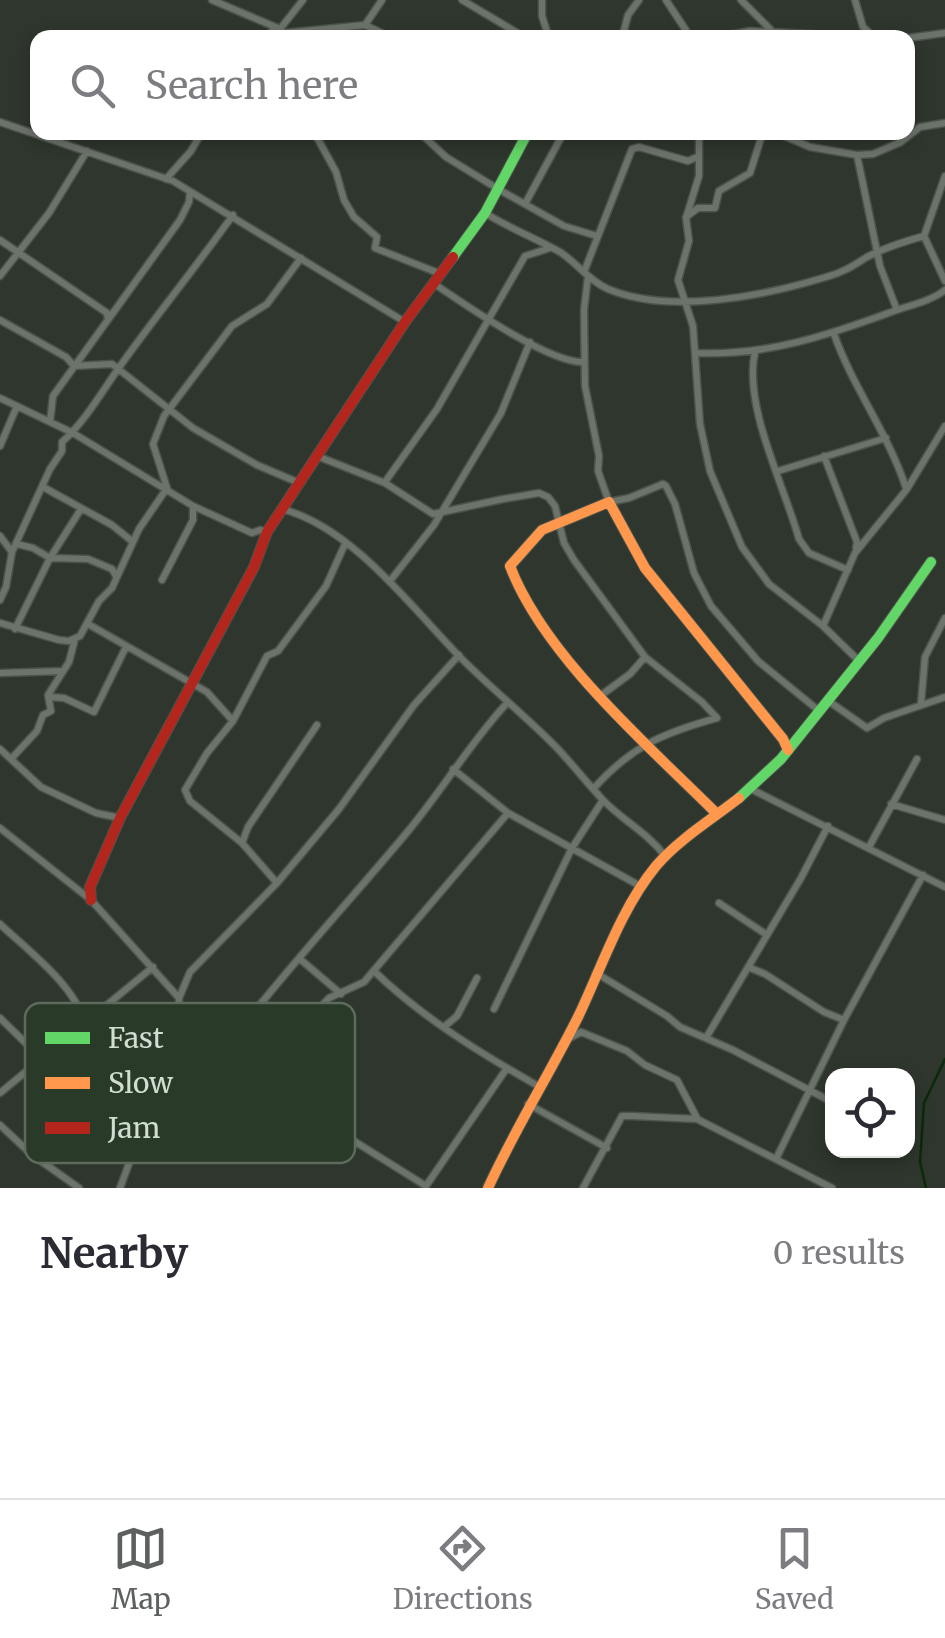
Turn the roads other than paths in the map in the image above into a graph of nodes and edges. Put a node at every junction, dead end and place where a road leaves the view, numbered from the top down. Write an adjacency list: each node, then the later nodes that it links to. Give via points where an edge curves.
1 (212, 0): 12 (street)
2 (303, 0): 13 (street)
3 (382, 0): 11 (street)
4 (462, 0): 16 (street)
5 (542, 0): 17 (street)
6 (666, 0): 10 (street)
7 (741, 0): 20 (street)
8 (856, 0): 21 (street)
9 (637, 1): 18 (street)
10 (674, 4): 19 (street)
11 (365, 25): 14 (street); 15 (street)
12 (278, 30)
13 (283, 30)
14 (306, 30)
15 (375, 30)
16 (513, 30)
17 (547, 30)
18 (624, 30)
19 (687, 30)
20 (770, 30)
21 (867, 30)
22 (945, 33): 23 (street)
23 (915, 37)
24 (0, 122): 27 (street)
25 (945, 123): 26 (street)
26 (915, 129)
27 (30, 132)
28 (56, 140): 38 (street)
29 (198, 140): 42 (street)
30 (318, 140): 58 (street, via 354,217 377,237 375,248)
31 (428, 140): 43 (street)
32 (524, 140): 43 (street)
33 (560, 140): 45 (street)
34 (698, 140): 40 (street)
35 (761, 140): 48 (street, via 747,176 720,191 715,208 698,208)
36 (794, 140): 39 (street)
37 (902, 140): 39 (street)
38 (87, 150): 42 (street); 54 (street)
39 (856, 156): 53 (street)
40 (697, 157): 48 (street, via 699,176); 49 (street, via 688,161 632,149)
41 (945, 176): 50 (street)
42 (166, 178): 44 (street)
43 (498, 189): 45 (street); 47 (street)
44 (190, 191): 46 (street); 65 (street, via 180,220)
45 (525, 204): 49 (street)
46 (232, 214): 55 (street); 73 (street)
47 (485, 214): 52 (street); 58 (street)
48 (686, 217): 61 (street, via 689,241 678,280)
49 (597, 236): 56 (street)
50 (924, 236): 53 (street); 59 (street)
51 (0, 240): 54 (street)
52 (551, 248): 56 (street); 64 (street, via 525,256)
53 (878, 253): 61 (street, via 839,273 766,293); 62 (street)
54 (17, 254): 57 (street); 65 (street, via 106,313)
55 (301, 258): 66 (street); 76 (street, via 267,304 232,326)
56 (586, 274): 61 (street, via 602,287 641,299); 71 (street)
57 (0, 276)
58 (437, 279): 64 (street); 66 (street)
59 (945, 281)
60 (945, 290): 62 (street)
61 (684, 300): 70 (street)
62 (897, 310): 67 (street)
63 (0, 320): 72 (street)
64 (489, 320): 68 (street); 86 (street, via 438,409)
65 (109, 322): 72 (street)
66 (405, 322): 82 (street)
67 (834, 334): 69 (street); 80 (street)
68 (530, 342): 71 (street); 94 (street, via 501,413)
69 (755, 352): 70 (street); 84 (street, via 756,407)
70 (696, 353): 115 (street, via 704,451 734,532 782,598)
71 (584, 362): 90 (street, via 598,471)
72 (74, 366): 73 (street, via 110,363); 77 (street, via 53,396)
73 (117, 371): 76 (street); 79 (street)
74 (0, 398): 75 (street)
75 (18, 406): 77 (street); 81 (street)
76 (168, 408): 85 (street, via 221,445); 88 (street, via 153,438)
77 (50, 422): 79 (street)
78 (945, 426): 89 (street)
79 (73, 434): 87 (street, via 62,442); 88 (street)
80 (886, 438): 83 (street); 89 (street)
81 (0, 446)
82 (317, 456): 85 (street); 86 (street)
83 (824, 456): 84 (street); 104 (street, via 857,542)
84 (778, 471): 107 (street, via 804,548)
85 (297, 482): 93 (street)
86 (385, 482): 94 (street, via 428,512)
87 (43, 487): 92 (street); 100 (street)
88 (167, 488): 91 (street); 99 (street)
89 (907, 489): 104 (street)
90 (609, 502): 95 (street); 131 (street, via 666,486 711,606 758,661); 136 (street, via 645,568)
91 (194, 506): 96 (street); 109 (street, via 194,520)
92 (81, 509): 99 (street); 105 (street)
93 (282, 510): 97 (street); 102 (street, via 303,515)
94 (441, 513): 95 (street, via 539,494 548,497); 110 (street)
95 (559, 524): 120 (street, via 581,571); 125 (street, via 538,533 510,572 555,644)
96 (252, 532): 97 (street); 101 (street)
97 (267, 532): 101 (street)
98 (0, 536): 103 (street)
99 (133, 542): 108 (street)
100 (16, 544): 103 (street); 105 (street)
101 (263, 544): 124 (street)
102 (345, 544): 110 (street); 132 (street, via 326,586 278,651 267,656)
103 (12, 552): 111 (street)
104 (855, 553): 107 (street)
105 (50, 558): 108 (street, via 88,560 112,569); 116 (street)
106 (932, 562): 121 (street)
107 (848, 570): 115 (street)
108 (116, 578): 114 (street)
109 (162, 580)
110 (390, 582): 119 (street)
111 (0, 600)
112 (945, 618): 130 (street, via 925,657)
113 (0, 624): 116 (street)
114 (88, 624): 117 (street); 118 (street)
115 (823, 626): 121 (street)
116 (15, 629): 117 (street)
117 (75, 638): 122 (street)
118 (126, 647): 124 (street); 126 (street, via 94,712)
119 (458, 655): 129 (street); 155 (street)
120 (645, 657): 125 (street); 134 (street, via 717,718)
121 (859, 661): 128 (street)
122 (63, 671): 123 (street); 126 (street)
123 (0, 673)
124 (192, 682): 132 (street); 146 (street)
125 (600, 696): 134 (street)
126 (49, 697): 138 (street, via 51,710)
127 (945, 697): 130 (street)
128 (827, 700): 130 (street, via 867,728); 131 (street)
129 (508, 703): 139 (street); 140 (street)
130 (921, 703)
131 (818, 710): 136 (street)
132 (233, 721): 150 (street, via 185,790)
133 (317, 725): 150 (street)
134 (647, 741): 140 (street); 145 (street)
135 (0, 750): 138 (street)
136 (788, 750): 141 (street)
137 (917, 759): 143 (street)
138 (11, 760): 146 (street, via 41,787)
139 (454, 769): 144 (street); 162 (street)
140 (594, 788): 142 (street)
141 (751, 789): 145 (street); 148 (street)
142 (603, 800): 152 (street); 153 (street)
143 (892, 804): 147 (street); 151 (street)
144 (508, 812): 152 (street); 165 (street)
145 (716, 814): 153 (street)
146 (120, 818): 158 (street, via 90,887)
147 (945, 820)
148 (828, 826): 151 (street); 161 (street)
149 (0, 828): 158 (street)
150 (242, 843): 155 (street)
151 (869, 847): 154 (street)
152 (572, 848): 156 (street); 175 (street)
153 (665, 856): 156 (street)
154 (923, 875): 157 (street); 177 (street)
155 (276, 883): 169 (street, via 190,972)
156 (642, 887): 166 (street)
157 (945, 887)
158 (91, 900): 164 (street)
159 (719, 903): 161 (street)
160 (0, 924): 170 (street)
161 (767, 935): 163 (street)
162 (300, 959): 168 (street); 173 (street)
163 (748, 967): 177 (street); 179 (street)
164 (153, 968): 169 (street); 171 (street)
165 (375, 972): 168 (street); 178 (street)
166 (596, 973): 179 (street); 180 (street)
167 (477, 978): 178 (street)
168 (340, 994): 174 (street)
169 (180, 998): 172 (street)
170 (75, 1003)
171 (110, 1003)
172 (180, 1003)
173 (259, 1003)
174 (324, 1003)
175 (494, 1009)
176 (0, 1018): 181 (street)
177 (844, 1020): 185 (street)
178 (444, 1028): 182 (street)
179 (706, 1038): 185 (street)
180 (564, 1041): 184 (street); 190 (street, via 581,1032 677,1080)
181 (25, 1042)
182 (507, 1068): 184 (street); 192 (street, via 426,1186)
183 (25, 1071): 186 (street)
184 (537, 1088): 188 (street); 189 (street)
185 (808, 1090): 187 (street); 195 (street)
186 (1, 1091)
187 (825, 1098)
188 (528, 1104): 189 (street); 200 (street)
189 (544, 1114): 194 (street)
190 (698, 1119): 194 (street, via 622,1116); 195 (street)
191 (0, 1125): 193 (street)
192 (355, 1142)
193 (25, 1148)
194 (606, 1148): 201 (street)
195 (776, 1160): 202 (street)
196 (44, 1163): 198 (street)
197 (129, 1163): 199 (street)
198 (78, 1188)
199 (120, 1188)
200 (488, 1188)
201 (582, 1188)
202 (830, 1188)

